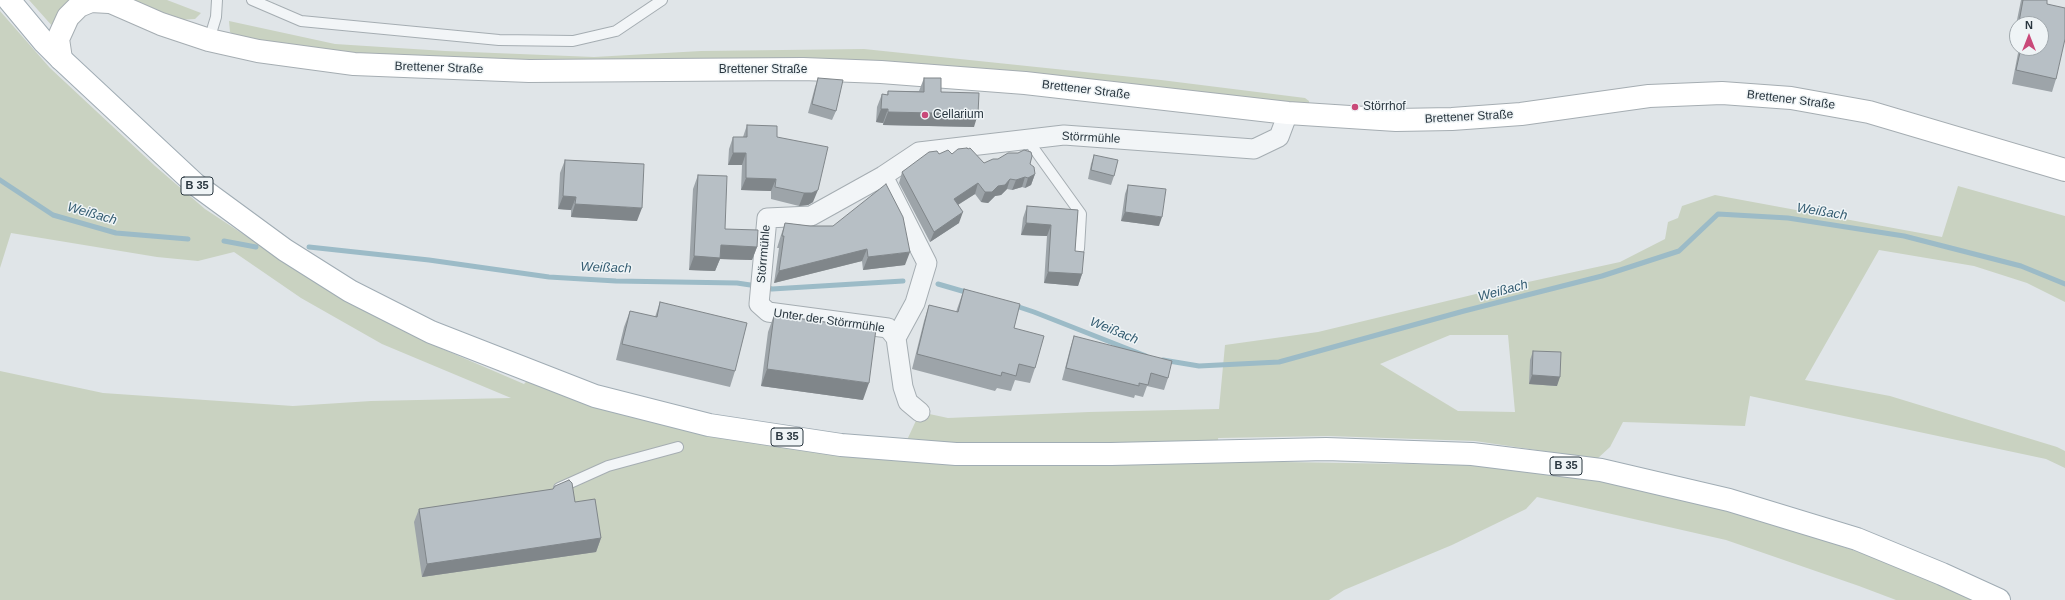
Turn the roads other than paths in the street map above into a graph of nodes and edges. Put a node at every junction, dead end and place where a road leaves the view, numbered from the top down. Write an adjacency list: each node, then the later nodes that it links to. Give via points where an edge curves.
1 (9, 0): 7 (main road, B 35)
2 (217, 0): 6 (lane, via 216,17)
3 (252, 0): 4 (lane, via 301,21 499,40 573,41 616,31)
4 (662, 0)
5 (107, 1): 6 (main road, Brettener Straße, via 161,24); 7 (main road, via 91,1 79,6 68,17 58,39)
6 (209, 40): 8 (main road, Brettener Straße, via 258,51 354,64 529,71 803,69 881,72 1025,82)
7 (61, 59): 18 (main road, B 35, via 195,184 285,250 350,291 431,332 595,396 709,425 842,445 956,454 1111,454 1326,449 1472,454 1601,470 1729,500 1856,540)
8 (1288, 113): 9 (street, Störrmühle, via 1279,137 1254,149 1064,135); 10 (main road, Brettener Straße, via 1396,120 1452,119 1521,114 1649,96 1730,93 1791,98 1869,112)
9 (1027, 139): 11 (street, Störrmühle, via 919,152); 12 (lane, via 1081,214)
10 (2065, 170)
11 (883, 176): 13 (street, Störrmühle, via 811,216 767,218); 14 (street, via 926,263 915,302)
12 (1079, 249)
13 (760, 296): 14 (street, Unter der Störrmühle, via 759,304 768,312 888,328)
14 (896, 338): 15 (street, Unter der Störrmühle, via 903,387 908,402)
15 (920, 412)
16 (678, 447): 17 (lane, via 608,466)
17 (548, 493)
18 (1999, 600)

